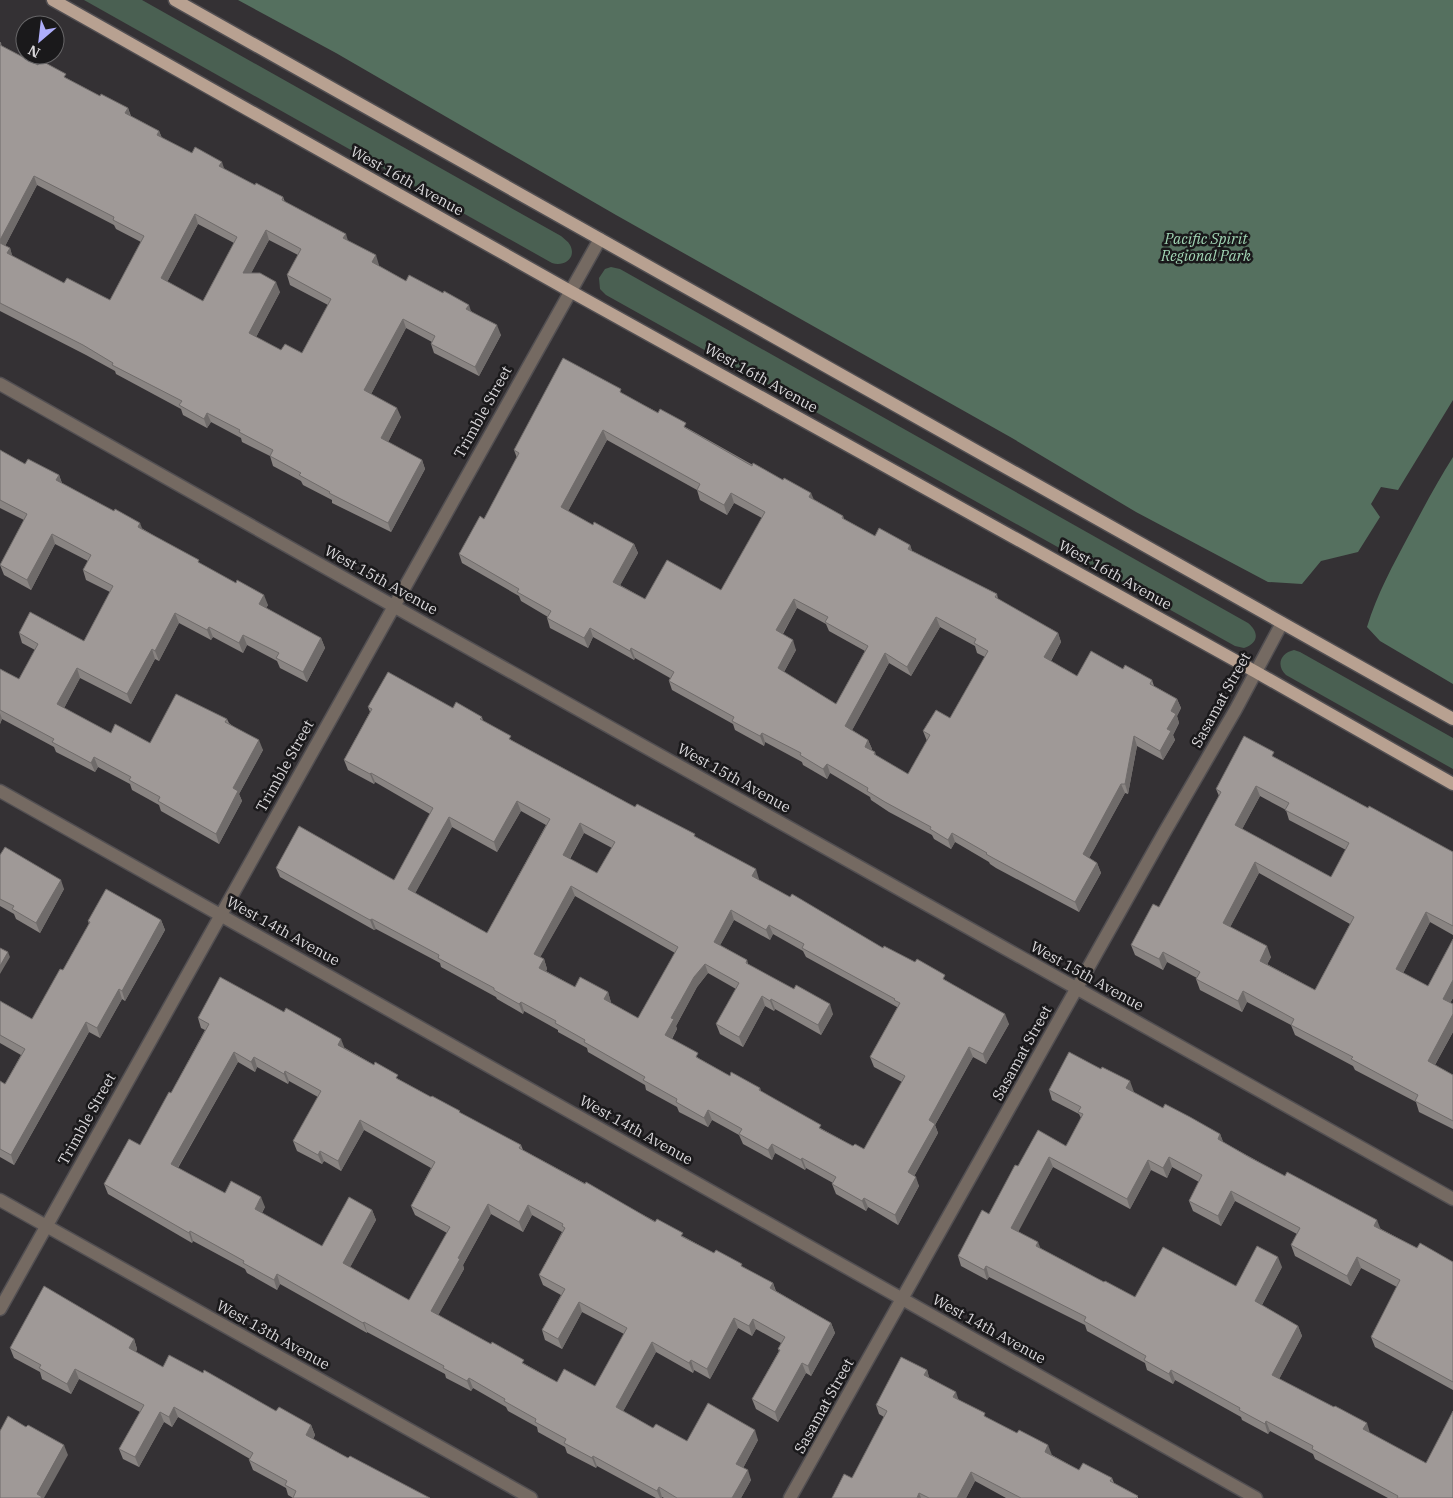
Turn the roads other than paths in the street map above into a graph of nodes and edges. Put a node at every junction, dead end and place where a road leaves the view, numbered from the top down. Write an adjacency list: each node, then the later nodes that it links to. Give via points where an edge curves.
1 (53, 0): 4 (main road, West 16th Avenue)
2 (175, 0): 3 (main road)
3 (600, 239): 4 (street, Trimble Street); 7 (main road)
4 (570, 291): 6 (street, Trimble Street); 8 (main road, West 16th Avenue)
5 (0, 384): 6 (street, West 15th Avenue)
6 (393, 606): 12 (street, Trimble Street); 13 (street, West 15th Avenue)
7 (1282, 624): 8 (street, Sasamat Street); 9 (main road)
8 (1256, 672): 10 (main road, West 16th Avenue); 13 (street, Sasamat Street)
9 (1453, 719)
10 (1453, 784)
11 (0, 791): 12 (street, West 14th Avenue)
12 (220, 915): 16 (street, Trimble Street); 17 (street, West 14th Avenue)
13 (1077, 988): 14 (street, West 15th Avenue); 17 (street, Sasamat Street)
14 (1453, 1199)
15 (0, 1200): 16 (street, West 13th Avenue)
16 (46, 1226): 18 (street, Trimble Street); 19 (street, West 13th Avenue)
17 (902, 1299): 20 (street, Sasamat Street); 21 (street, West 14th Avenue)
18 (0, 1309)
19 (531, 1498)
20 (790, 1498)
21 (1256, 1498)

